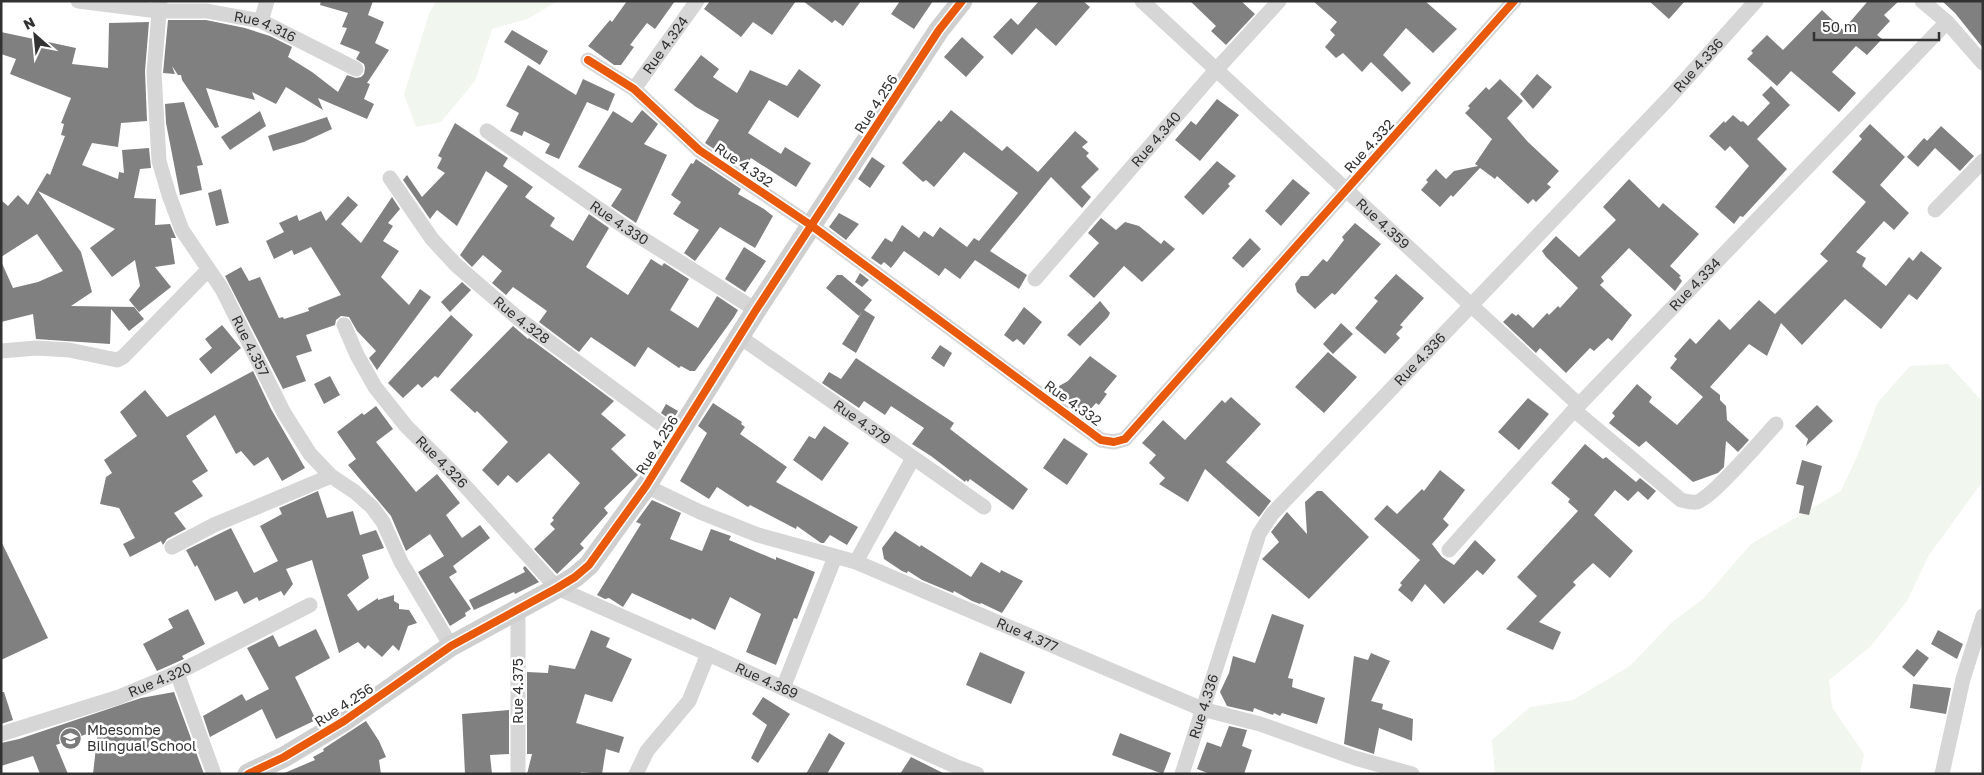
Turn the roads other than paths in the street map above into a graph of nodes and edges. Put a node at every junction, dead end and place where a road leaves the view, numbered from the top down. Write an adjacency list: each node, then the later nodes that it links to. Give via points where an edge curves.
1 (78, 1): 10 (street, Rue 4.316)
2 (267, 1): 11 (street)
3 (697, 1): 17 (street, Rue 4.324)
4 (962, 1): 23 (street, Rue 4.256, via 939,30)
5 (1142, 1): 16 (street, Rue 4.359)
6 (1279, 1): 16 (street, Rue 4.340)
7 (1514, 1): 21 (street, Rue 4.332)
8 (1756, 1): 26 (street, Rue 4.336, via 1662,105)
9 (1922, 1): 12 (street)
10 (159, 6): 11 (street, Rue 4.316); 24 (street, Rue 4.357, via 154,72 159,161 182,230)
11 (261, 21): 15 (street, Rue 4.316)
12 (1947, 22): 14 (street); 31 (street, Rue 4.334)
13 (588, 60): 17 (street, Rue 4.332)
14 (1983, 63)
15 (356, 69)
16 (1216, 70): 21 (street, Rue 4.359); 25 (street, Rue 4.340)
17 (634, 89): 23 (street, Rue 4.332, via 699,150)
18 (487, 131): 27 (street, Rue 4.330, via 629,230)
19 (1983, 160): 22 (street)
20 (390, 178): 33 (street, Rue 4.328, via 432,239 456,265 519,319)
21 (1346, 190): 23 (street, Rue 4.332, via 1125,439 1114,442 1101,440); 26 (street, Rue 4.359)
22 (1935, 210)
23 (812, 226): 27 (street, Rue 4.256)
24 (208, 270): 30 (street, via 117,360 69,350); 35 (street, Rue 4.357, via 222,289 284,413 310,454)
25 (1035, 279)
26 (1471, 305): 31 (street, Rue 4.359); 50 (street, Rue 4.336, via 1259,534)
27 (756, 310): 29 (street, Rue 4.256)
28 (344, 325): 42 (street, Rue 4.326, via 375,387 406,426 457,476)
29 (740, 337): 33 (street, Rue 4.256); 34 (street, Rue 4.379)
30 (1, 351)
31 (1577, 408): 32 (street, Rue 4.359, via 1681,500 1695,502 1704,498 1732,472); 39 (street, Rue 4.334)
32 (1776, 424)
33 (677, 436): 36 (street, Rue 4.256)
34 (914, 458): 37 (street, Rue 4.379); 41 (street)
35 (331, 476): 38 (street, via 223,521); 46 (street, Rue 4.357, via 361,497 383,522 401,562)
36 (646, 486): 40 (street, Rue 4.377, via 758,536); 42 (street, Rue 4.256, via 589,565)
37 (984, 507)
38 (172, 547)
39 (1449, 550)
40 (835, 557): 41 (street, Rue 4.377); 49 (street)
41 (856, 562): 50 (street, Rue 4.377)
42 (557, 588): 44 (street, Rue 4.256); 47 (street, Rue 4.369)
43 (310, 605): 48 (street, Rue 4.320)
44 (518, 609): 46 (street, Rue 4.256); 55 (street, Rue 4.375)
45 (1983, 616): 59 (street, via 1963,679)
46 (451, 646): 54 (street, Rue 4.256, via 344,721 284,757)
47 (708, 654): 49 (street, Rue 4.369); 56 (street, via 689,701 647,751)
48 (177, 673): 51 (street, Rue 4.320, via 119,697); 53 (street)
49 (783, 688): 52 (street, Rue 4.369)
50 (1202, 709): 57 (street, Rue 4.336); 58 (street, Rue 4.377, via 1260,724 1355,758)
51 (1, 734)
52 (972, 773)
53 (214, 774)
54 (248, 774)
55 (518, 774)
56 (636, 774)
57 (1182, 774)
58 (1412, 774)
59 (1942, 774)

